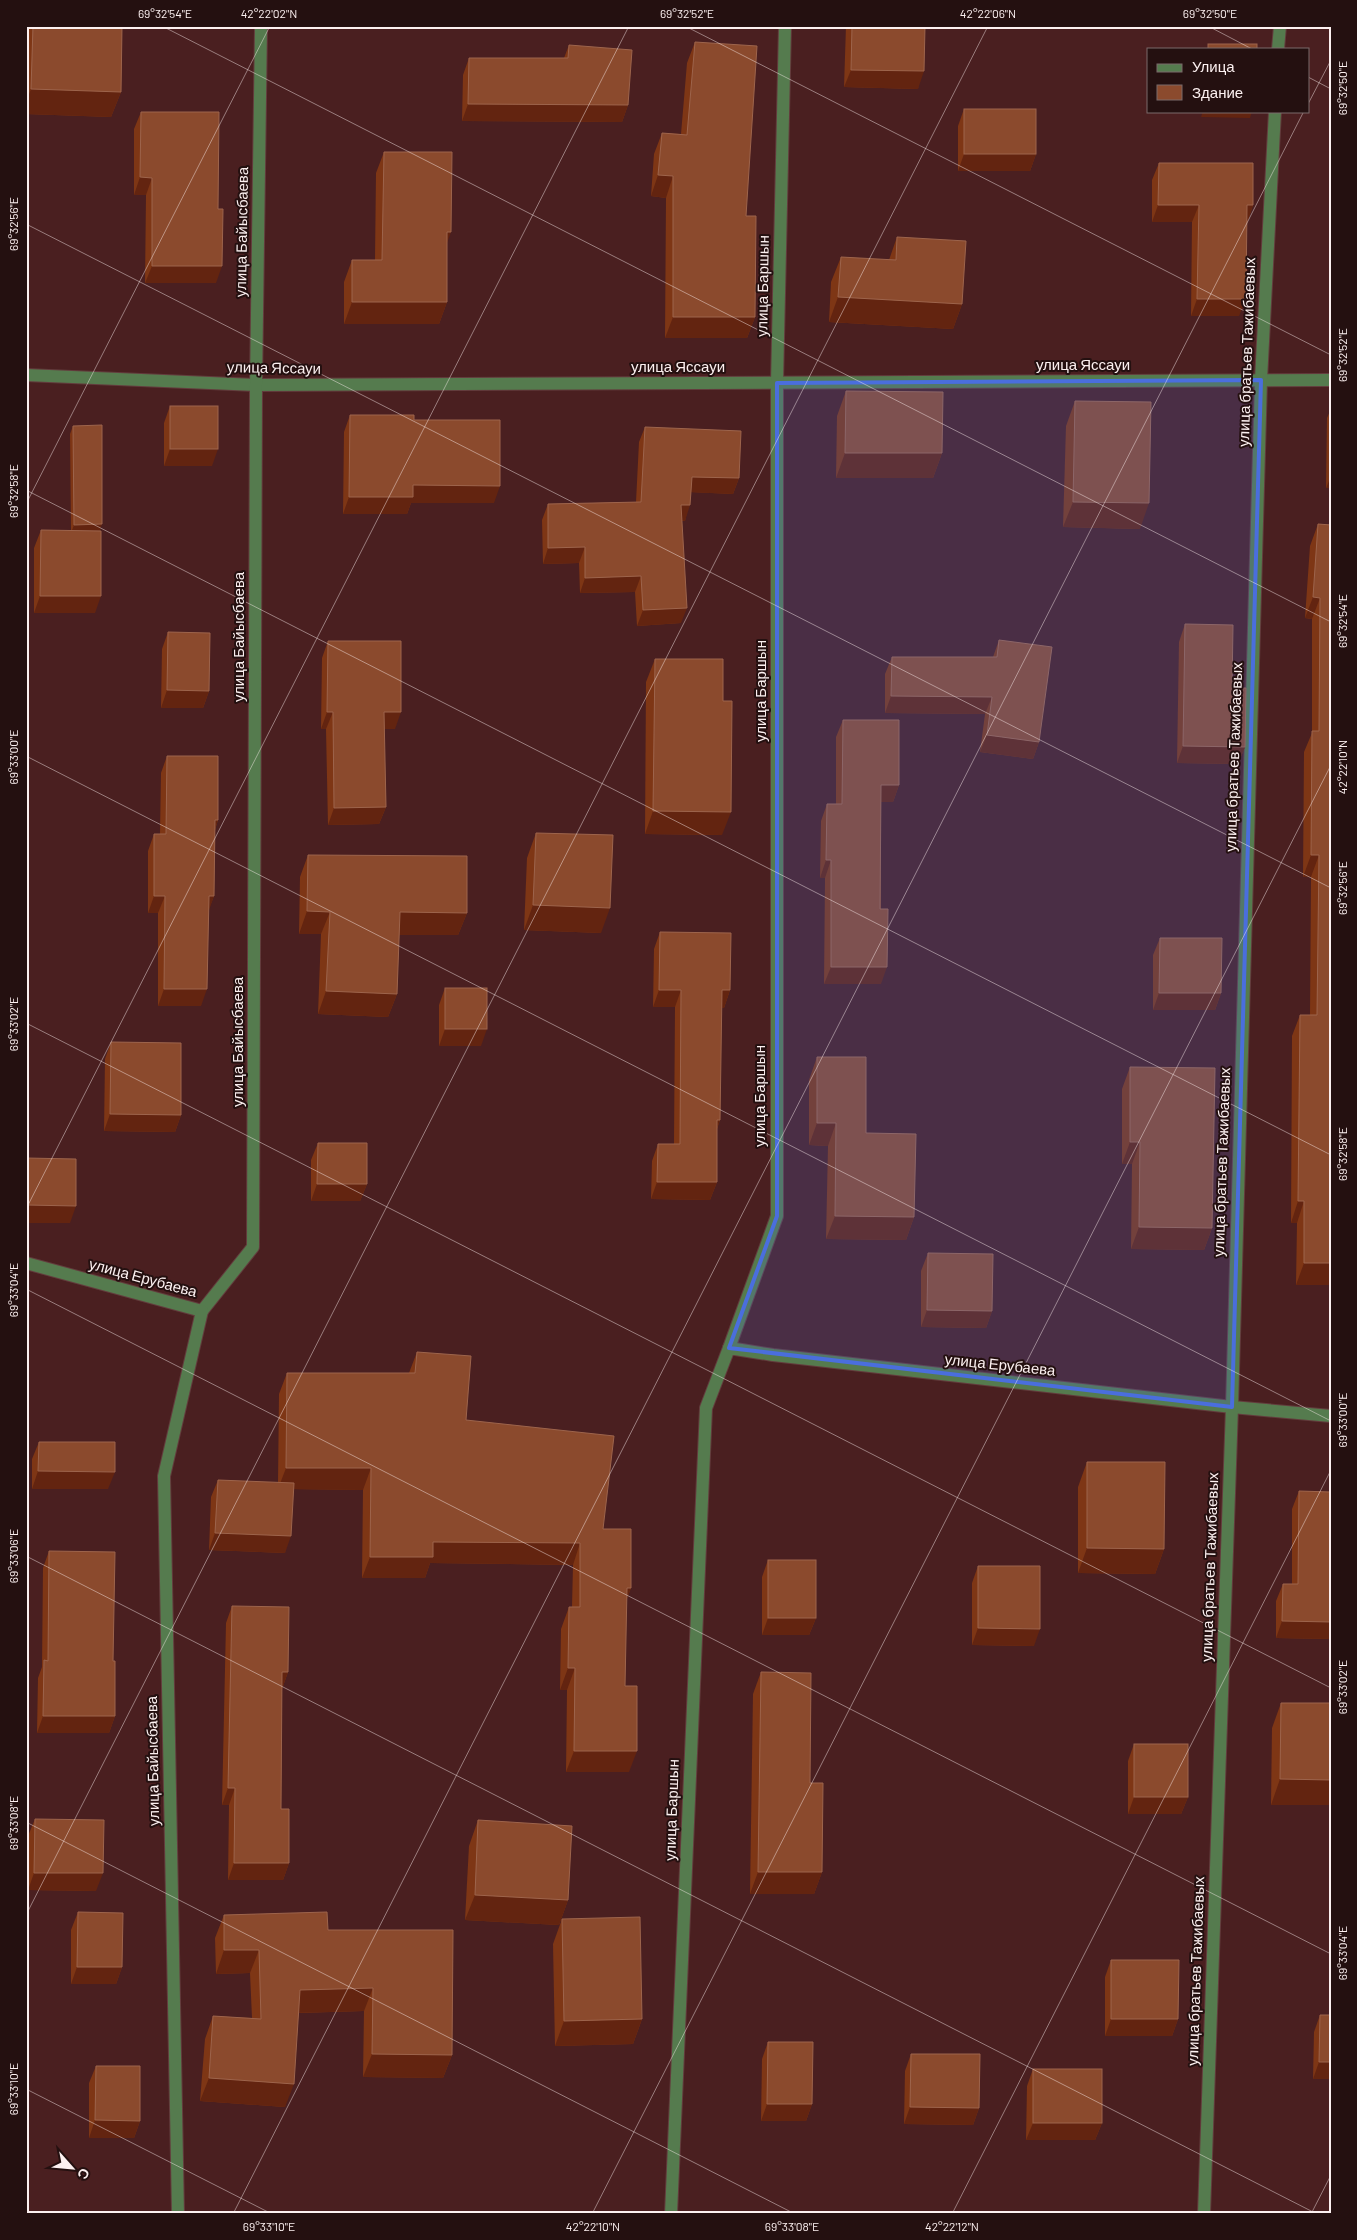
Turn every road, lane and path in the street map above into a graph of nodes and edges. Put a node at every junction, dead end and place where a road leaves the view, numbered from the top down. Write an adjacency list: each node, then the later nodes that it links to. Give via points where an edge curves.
1 (261, 26): 10 (street, улица Байысбаева)
2 (785, 26): 9 (street, улица Баршын)
3 (1280, 26): 4 (street)
4 (1278, 48)
5 (1275, 112): 7 (street, улица братьев Тажибаевых)
6 (26, 375): 10 (street, улица Яссауи)
7 (1261, 380): 8 (street, улица Яссауи); 9 (street, улица Яссауи); 15 (street, улица братьев Тажибаевых)
8 (1331, 380)
9 (777, 382): 10 (street, улица Яссауи); 14 (street, улица Баршын, via 777,1216)
10 (256, 385): 11 (street, улица Байысбаева)
11 (254, 1247): 13 (street, улица Ерубаева)
12 (26, 1263): 13 (street, улица Ерубаева)
13 (202, 1311): 17 (street, улица Байысбаева, via 164,1476)
14 (729, 1348): 15 (street, улица Ерубаева); 18 (street, улица Баршын, via 706,1408)
15 (1232, 1407): 16 (street, улица Ерубаева); 19 (street, улица братьев Тажибаевых)
16 (1331, 1416)
17 (178, 2214)
18 (671, 2214)
19 (1204, 2214)

